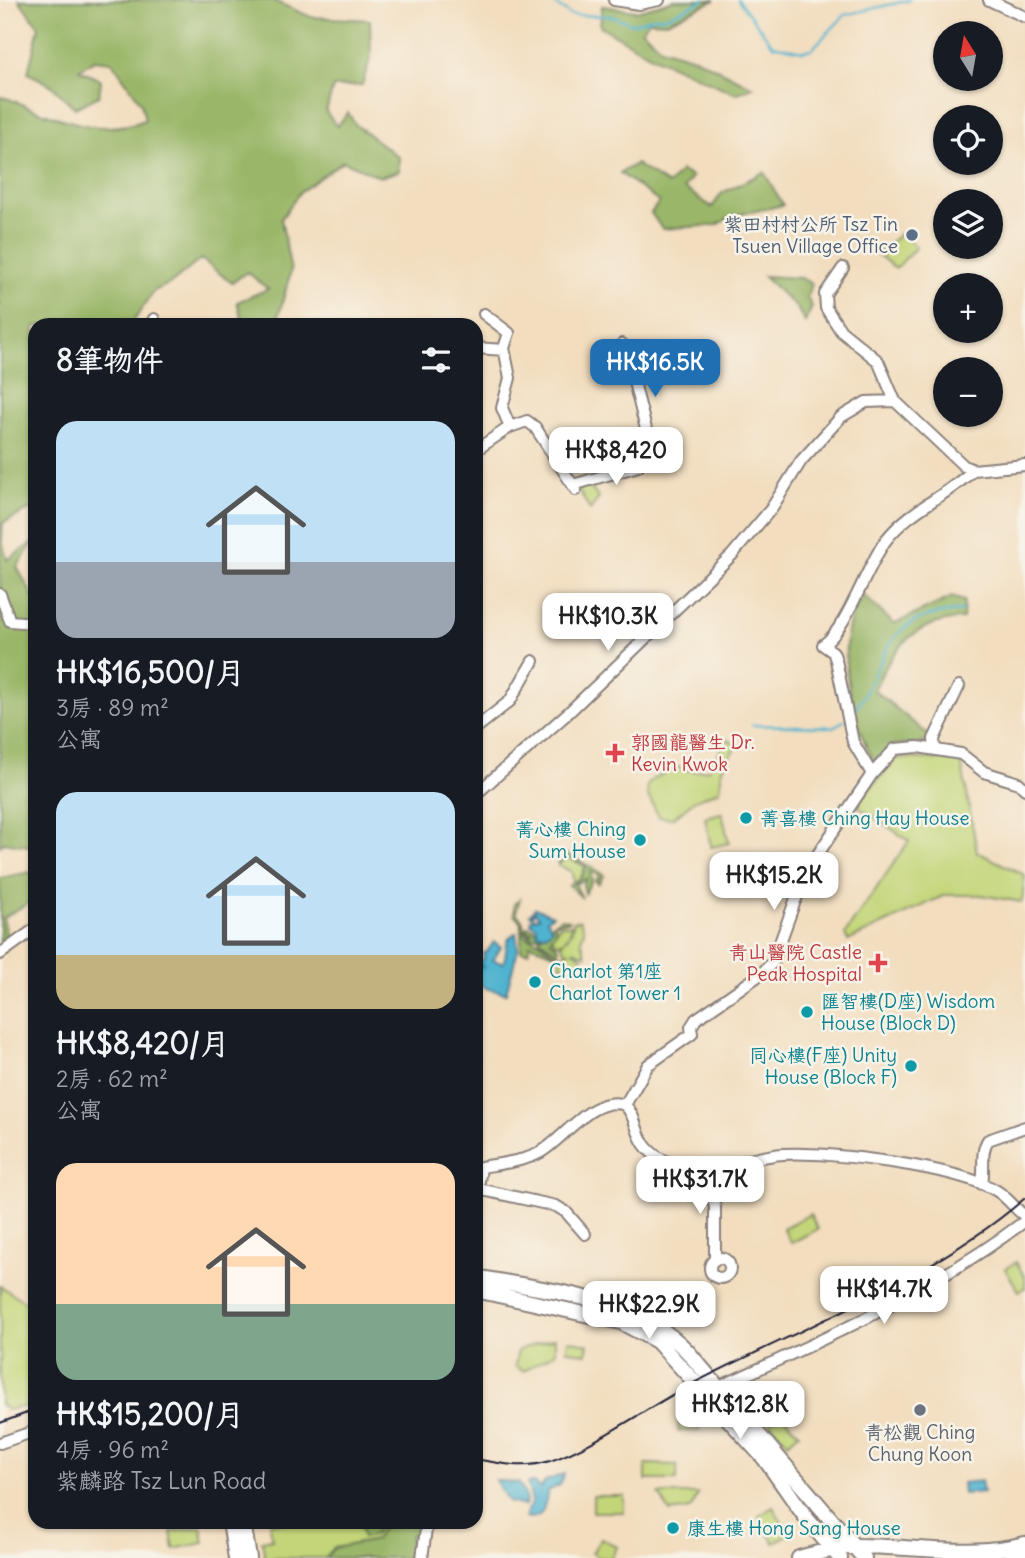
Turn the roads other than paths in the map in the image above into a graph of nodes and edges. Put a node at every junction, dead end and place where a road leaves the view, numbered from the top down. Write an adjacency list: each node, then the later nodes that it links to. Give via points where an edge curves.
1 (614, 0): 2 (street, via 639,4)
2 (659, 0)
3 (989, 0): 4 (street)
4 (1025, 17)
5 (843, 268): 10 (street, via 825,294 826,308 850,340 878,361)
6 (484, 314): 9 (street, via 509,333)
7 (622, 344): 11 (street, via 635,363 634,382 646,429 638,466 575,488 530,423)
8 (483, 348): 9 (street)
9 (504, 350): 11 (street, via 510,378 502,408)
10 (895, 401): 14 (street, via 950,455); 22 (street, via 866,402 841,417 801,461 771,509 740,546 548,732 545,740 531,745)
11 (510, 427): 12 (street)
12 (483, 445)
13 (1025, 465): 14 (street)
14 (973, 470): 21 (street, via 916,510 888,537 836,632 822,645 836,660 847,718 860,758)
15 (0, 594): 16 (street, via 10,621)
16 (28, 622)
17 (533, 661): 19 (street, via 510,701)
18 (960, 685): 20 (street, via 934,739)
19 (483, 722)
20 (935, 750): 21 (street, via 895,749); 23 (street, via 961,754 984,772)
21 (872, 774): 26 (street, via 808,871 773,962 696,1019 692,1034 648,1065)
22 (483, 788)
23 (1025, 789)
24 (28, 934): 25 (street)
25 (1, 952)
26 (625, 1105): 28 (street, via 589,1113 537,1154); 29 (street, via 650,1151 684,1168)
27 (1025, 1126): 30 (street, via 988,1140 983,1150)
28 (483, 1166)
29 (706, 1169): 30 (street, via 783,1154 833,1156 935,1170); 34 (street, via 715,1208)
30 (982, 1184): 32 (street, via 1000,1193)
31 (483, 1190): 33 (street, via 556,1206)
32 (1025, 1218): 37 (street, via 964,1264 920,1289)
33 (585, 1234)
34 (715, 1259)
35 (483, 1278): 37 (main road, via 639,1315 677,1340)
36 (483, 1291): 37 (main road, via 634,1327)
37 (711, 1390): 44 (main road); 45 (main road)
38 (28, 1433): 39 (street)
39 (0, 1443)
40 (231, 1529): 47 (main road)
41 (244, 1529): 48 (main road)
42 (426, 1529): 49 (street)
43 (1025, 1544): 45 (main road, via 980,1551)
44 (837, 1553): 45 (main road); 50 (main road)
45 (858, 1554)
46 (1025, 1554): 51 (main road)
47 (236, 1558)
48 (249, 1558)
49 (422, 1558)
50 (799, 1558)
51 (1012, 1558)

